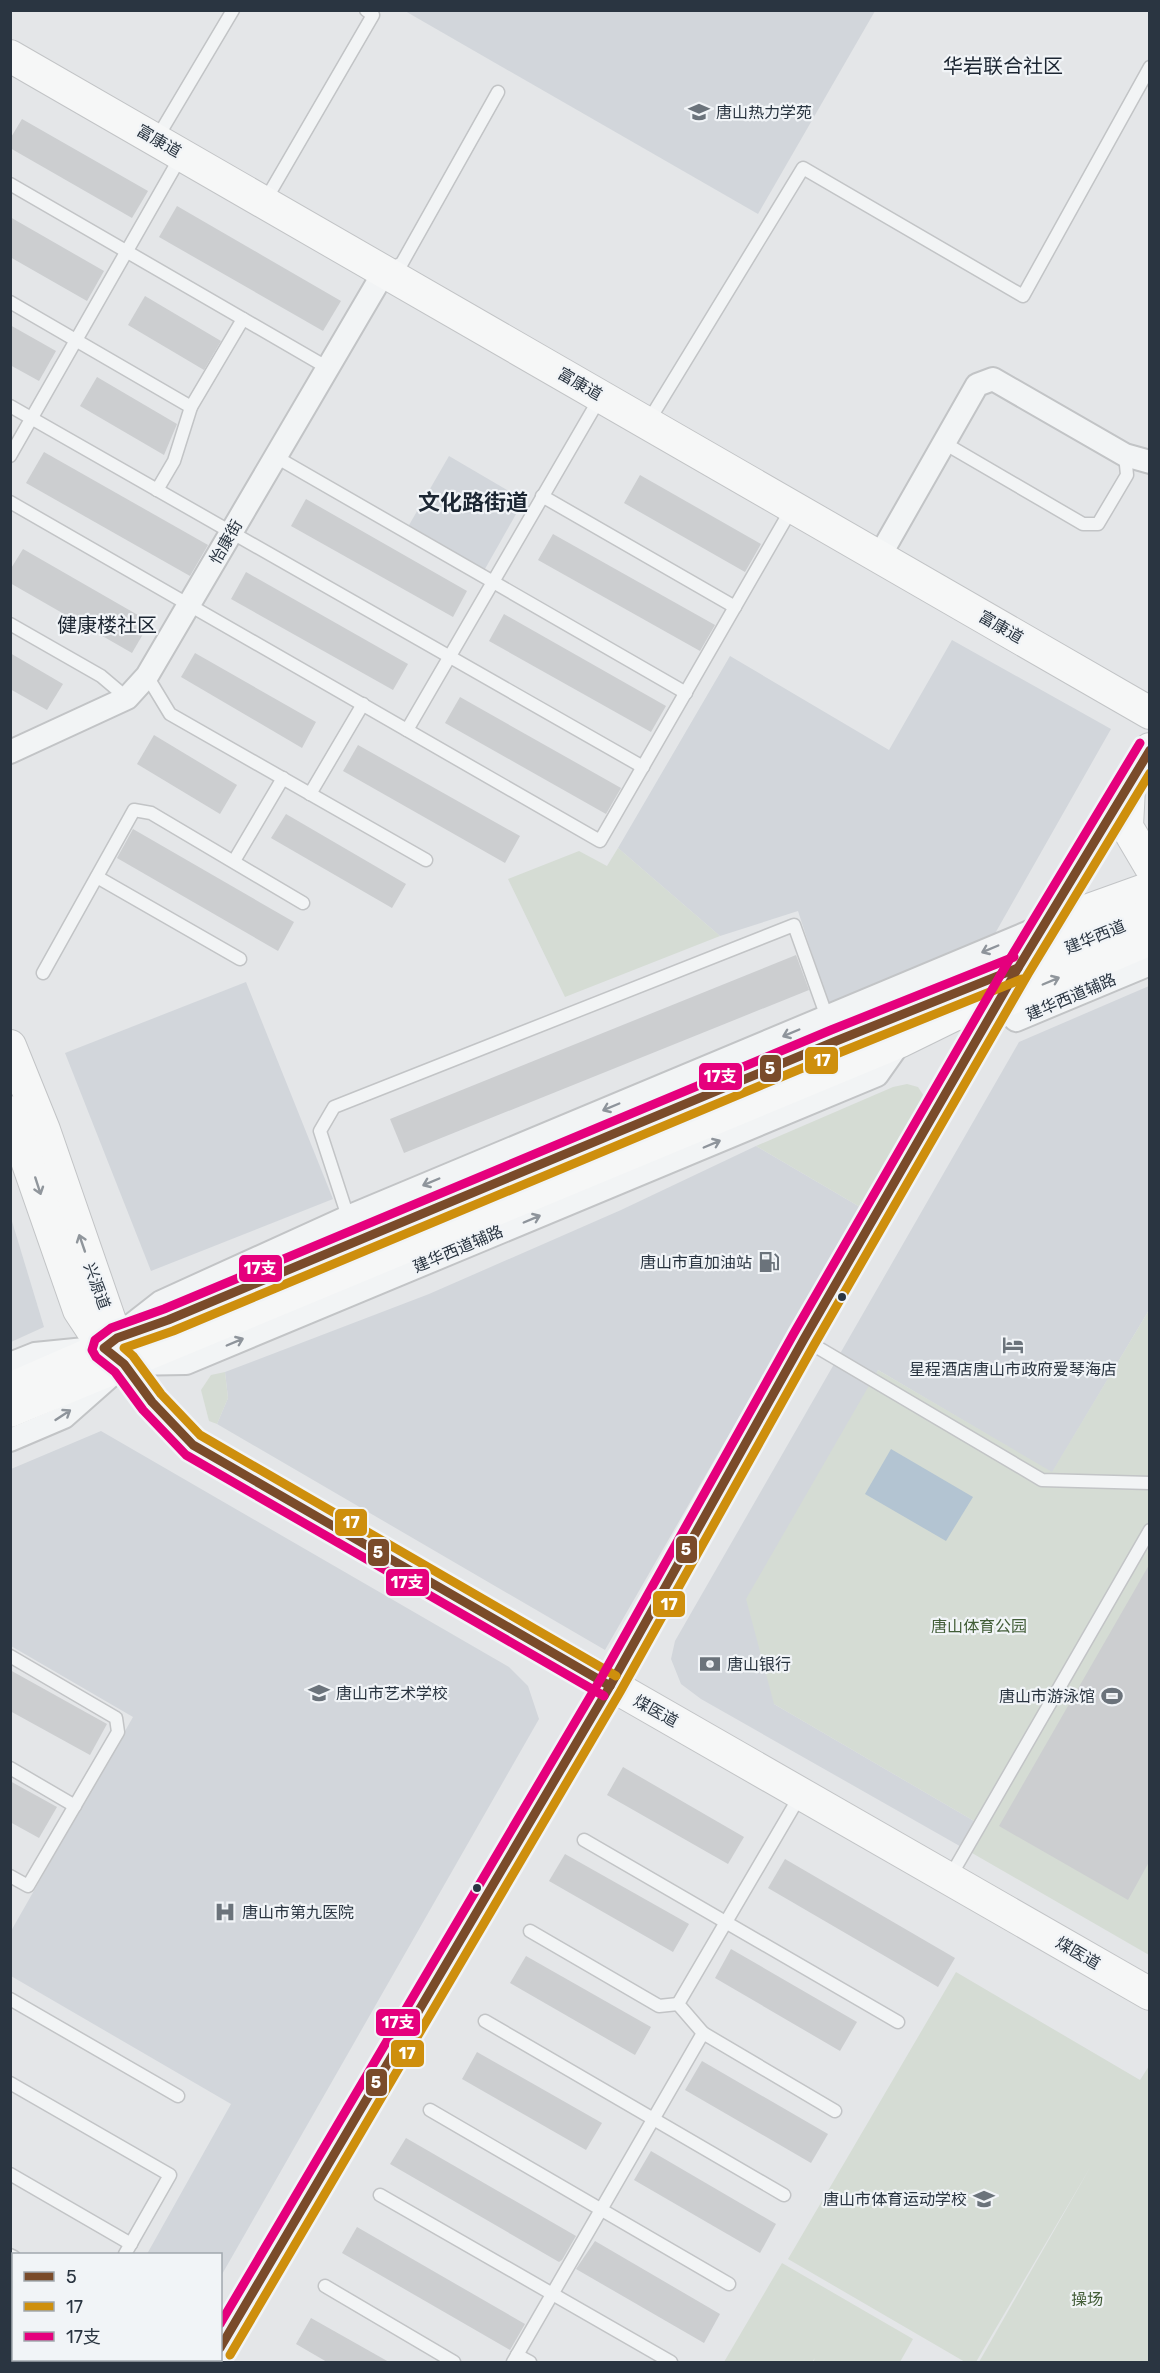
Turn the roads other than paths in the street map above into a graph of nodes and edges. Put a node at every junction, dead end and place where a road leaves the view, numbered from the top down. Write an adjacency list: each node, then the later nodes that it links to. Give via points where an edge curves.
1 (233, 10): 6 (lane)
2 (366, 10): 8 (lane, via 373,15)
3 (10, 56): 6 (street, 富康道)
4 (1149, 67): 19 (lane, via 1023,296 802,168)
5 (498, 92): 10 (lane, via 402,263)
6 (169, 147): 8 (street, 富康道); 9 (lane)
7 (10, 184): 9 (lane)
8 (264, 202): 10 (street, 富康道)
9 (127, 252): 12 (lane); 13 (lane)
10 (384, 272): 14 (street, 怡康街); 15 (street, 富康道)
11 (10, 302): 13 (lane)
12 (243, 319): 14 (lane); 17 (lane)
13 (76, 340): 17 (lane); 18 (lane)
14 (328, 368): 23 (street, 怡康街)
15 (601, 396): 19 (street, 富康道); 26 (lane)
16 (10, 406): 18 (lane)
17 (191, 407): 25 (lane, via 174,461)
18 (32, 418): 22 (lane); 25 (lane)
19 (648, 423): 28 (street, 富康道)
20 (944, 443): 21 (street, via 977,385 993,379); 21 (lane, via 1083,524 1098,524 1127,475); 30 (street)
21 (1125, 455): 24 (street)
22 (10, 456)
23 (276, 457): 29 (street, 怡康街); 31 (lane)
24 (1149, 462)
25 (157, 490): 29 (lane)
26 (543, 496): 31 (lane); 33 (lane)
27 (10, 502): 32 (lane)
28 (793, 507): 30 (street, 富康道); 33 (lane)
29 (232, 532): 32 (street, 怡康街); 35 (lane)
30 (879, 557): 40 (street, 富康道)
31 (492, 582): 35 (lane); 37 (lane)
32 (190, 605): 36 (street, 怡康街); 39 (lane)
33 (735, 607): 37 (lane)
34 (10, 624): 38 (lane, via 101,676)
35 (449, 656): 41 (lane); 44 (lane)
36 (147, 676): 38 (street, 怡康街); 45 (lane, via 170,714)
37 (686, 693): 44 (lane)
38 (127, 698): 43 (street, 怡康街)
39 (363, 705): 41 (lane); 47 (lane)
40 (1149, 712)
41 (407, 730): 44 (lane, via 600,841)
42 (1149, 749): 46 (street)
43 (10, 752)
44 (643, 767)
45 (283, 778): 47 (lane); 49 (lane)
46 (1129, 786): 50 (street, via 1127,827); 55 (street)
47 (310, 794): 48 (lane)
48 (426, 860)
49 (234, 861): 51 (lane, via 151,813 134,810); 53 (lane)
50 (1149, 866)
51 (97, 877): 57 (lane); 60 (lane)
52 (1149, 888): 55 (street)
53 (303, 903)
54 (1149, 915): 59 (street, 建华西道)
55 (1044, 926): 59 (street); 62 (street, one-way to 62)
56 (1149, 939): 61 (street, 建华西道, one-way to 56)
57 (240, 959)
58 (1149, 964): 61 (street, 建华西道辅路, via 1016,1020)
59 (1018, 968): 61 (street); 62 (street, 建华西道)
60 (43, 973)
61 (998, 1004): 67 (street); 68 (street, 建华西道, via 954,1015 901,1041)
62 (832, 1029): 66 (street, 建华西道, one-way to 66); 66 (lane, via 794,925 334,1107 320,1131)
63 (10, 1046): 68 (street, 兴源道, one-way to 63, via 44,1130)
64 (10, 1112): 65 (street, 兴源道)
65 (18, 1152): 68 (street, 兴源道, one-way to 68, via 79,1310)
66 (354, 1228): 68 (street, 建华西道)
67 (804, 1340): 73 (lane, via 1042,1480); 76 (street)
68 (115, 1350): 69 (street, via 35,1354); 70 (street, 建华西道); 71 (street, 建华西道); 72 (street, one-way to 68, via 64,1417); 76 (street, 煤医道, via 152,1402 193,1445)
69 (10, 1364)
70 (10, 1389)
71 (10, 1411)
72 (10, 1440)
73 (1149, 1483)
74 (1149, 1530): 82 (lane)
75 (10, 1656): 79 (lane, via 116,1718 118,1732)
76 (610, 1686): 78 (street, 煤医道); 104 (street)
77 (10, 1768): 79 (lane)
78 (801, 1792): 82 (street, 煤医道); 83 (lane)
79 (75, 1806): 81 (lane, via 28,1886)
80 (584, 1840): 83 (lane)
81 (10, 1876)
82 (949, 1878): 85 (street, 煤医道)
83 (726, 1922): 87 (lane); 89 (lane)
84 (530, 1931): 87 (lane, via 659,2006)
85 (1149, 1994)
86 (10, 1999): 92 (lane)
87 (678, 2004): 90 (lane)
88 (485, 2021): 95 (lane)
89 (898, 2022)
90 (703, 2033): 94 (lane); 95 (lane)
91 (10, 2083): 100 (lane, via 170,2175)
92 (178, 2096)
93 (430, 2110): 99 (lane)
94 (835, 2111)
95 (654, 2119): 98 (lane); 99 (lane)
96 (10, 2174): 100 (lane)
97 (380, 2195): 103 (lane)
98 (784, 2195)
99 (602, 2210): 101 (lane); 103 (lane)
100 (128, 2249)
101 (729, 2284)
102 (325, 2286): 106 (lane)
103 (553, 2294): 105 (lane); 108 (lane)
104 (222, 2346)
105 (515, 2359): 107 (lane)
106 (454, 2362)
107 (530, 2362)
108 (671, 2362)

